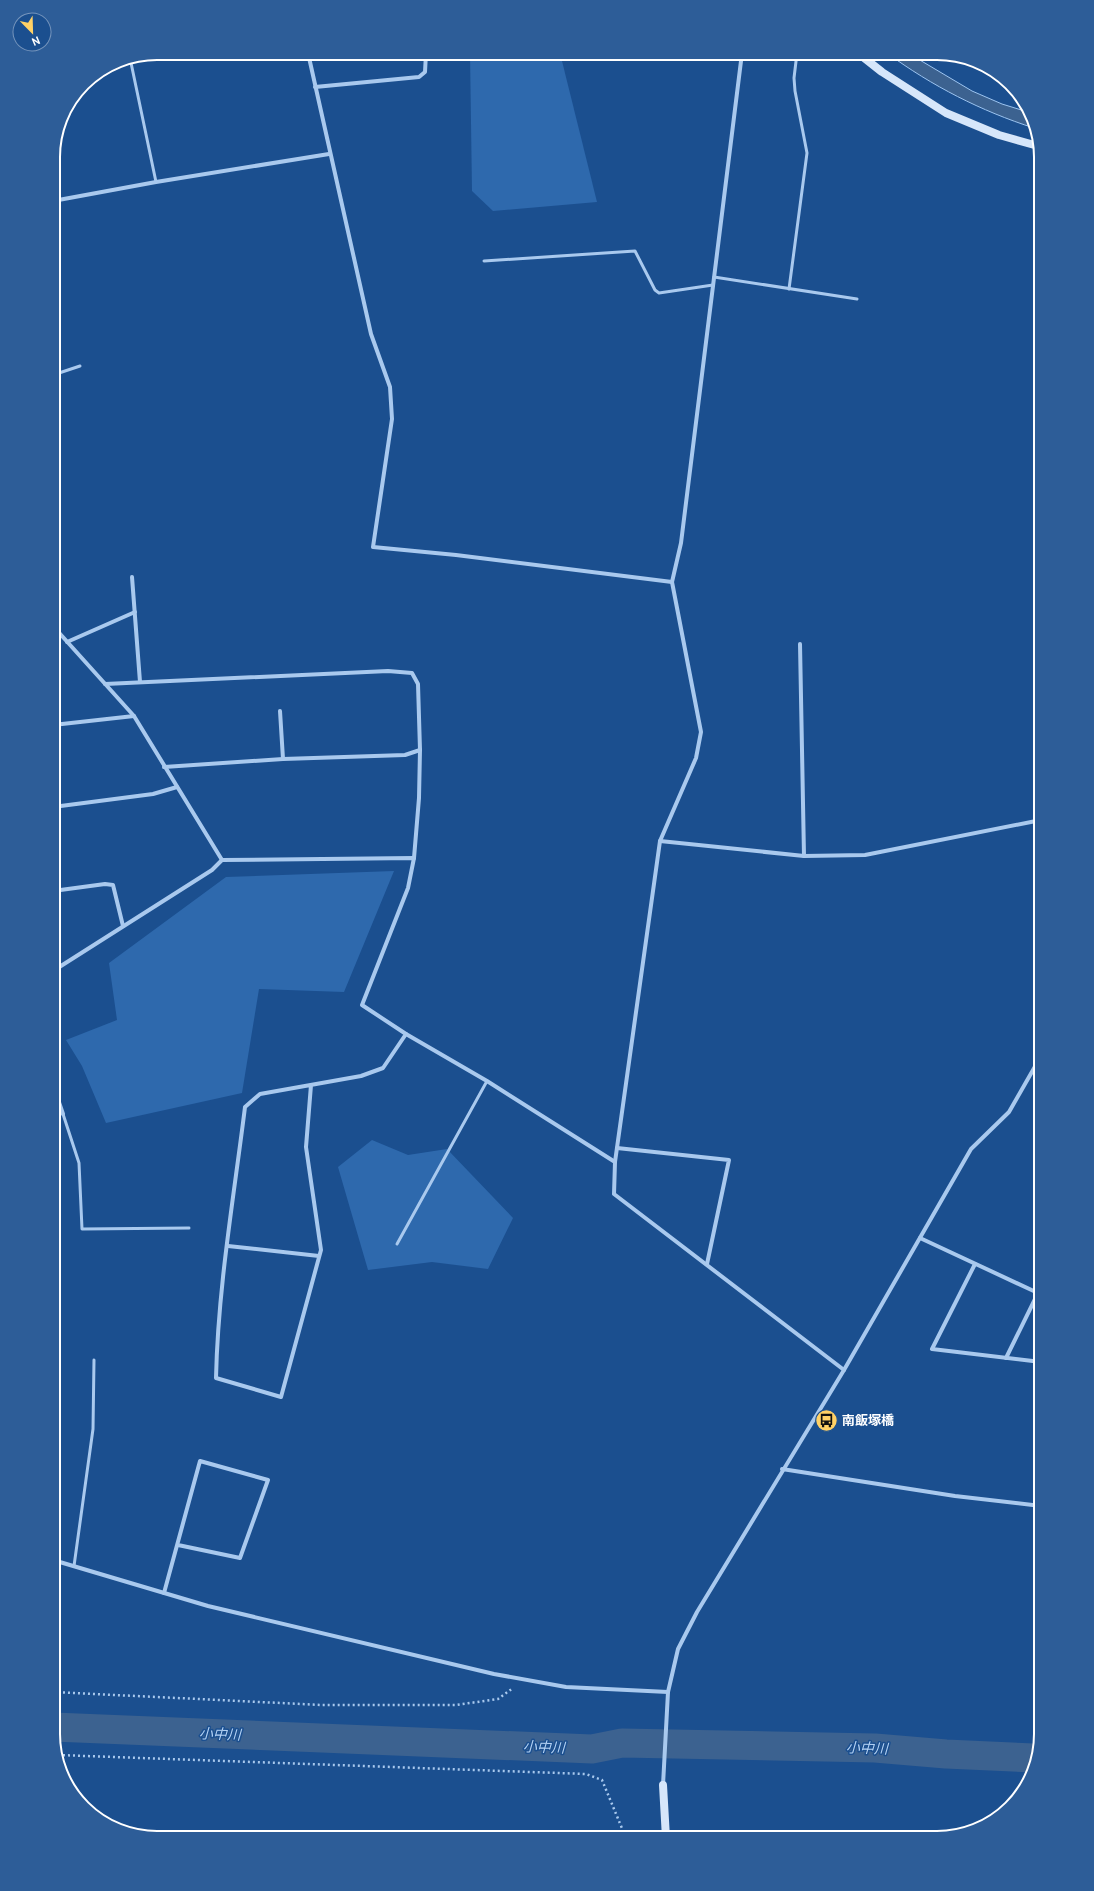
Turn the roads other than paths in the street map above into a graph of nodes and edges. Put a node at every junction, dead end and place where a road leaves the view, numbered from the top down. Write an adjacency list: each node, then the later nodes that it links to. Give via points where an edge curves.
1 (309, 60): 7 (street)
2 (426, 60): 7 (street, via 425,72 419,78)
3 (741, 60): 13 (street)
4 (796, 60): 15 (lane, via 795,91 807,153)
5 (867, 60): 8 (street, via 946,113 999,135)
6 (131, 63): 10 (lane)
7 (315, 87): 9 (street)
8 (1033, 145)
9 (329, 154): 10 (street); 20 (street, via 371,334 390,387 392,419 373,547)
10 (156, 182): 11 (street)
11 (60, 200)
12 (484, 261): 14 (lane, via 635,251 659,293)
13 (714, 277): 14 (street); 15 (lane)
14 (713, 285): 20 (street, via 681,543)
15 (789, 289): 16 (lane)
16 (858, 299)
17 (80, 366): 18 (lane)
18 (60, 373)
19 (132, 577): 21 (street)
20 (672, 582): 36 (street, via 701,732 696,758)
21 (135, 612): 23 (street); 25 (street)
22 (60, 634): 23 (street)
23 (67, 642): 26 (street)
24 (800, 644): 37 (street)
25 (140, 682): 26 (street); 30 (street, via 388,671 412,673 418,684)
26 (105, 684): 28 (street)
27 (280, 711): 31 (street)
28 (134, 716): 29 (street); 32 (street)
29 (60, 724)
30 (420, 750): 31 (street, via 405,755); 38 (street, via 420,798)
31 (283, 759): 32 (street)
32 (164, 767): 33 (street)
33 (177, 787): 34 (street, via 153,794); 39 (street)
34 (60, 806)
35 (1034, 821): 37 (street, via 866,855)
36 (660, 841): 37 (street); 49 (street)
37 (804, 856)
38 (414, 858): 39 (street); 43 (street, via 408,888 362,1005)
39 (222, 860): 41 (street, via 212,870)
40 (60, 890): 41 (street, via 105,884 113,886)
41 (123, 926): 42 (street)
42 (60, 966)
43 (406, 1034): 45 (street); 46 (street, via 383,1068 361,1076)
44 (1034, 1068): 52 (street, via 1009,1112 971,1149)
45 (487, 1081): 50 (street); 53 (lane)
46 (311, 1085): 54 (street, via 260,1094 246,1107); 55 (street, via 306,1147 321,1250)
47 (60, 1105): 48 (street)
48 (63, 1114): 51 (lane, via 79,1164 82,1230)
49 (617, 1148): 50 (street); 56 (street, via 729,1160)
50 (615, 1162): 56 (street, via 614,1194)
51 (189, 1228)
52 (920, 1238): 57 (street); 63 (street)
53 (397, 1244)
54 (228, 1246): 55 (street); 55 (street, via 217,1344 216,1378 281,1397)
55 (319, 1256)
56 (707, 1264): 63 (street)
57 (975, 1264): 58 (street); 60 (street, via 932,1349)
58 (1034, 1291)
59 (1034, 1301): 60 (street)
60 (1006, 1358): 62 (street)
61 (94, 1360): 68 (lane, via 93,1429)
62 (1034, 1361)
63 (844, 1370): 64 (street)
64 (782, 1469): 65 (street, via 955,1496); 70 (street, via 697,1612 678,1649)
65 (1034, 1505)
66 (178, 1545): 66 (street, via 200,1461 268,1480 240,1558); 69 (street)
67 (60, 1562): 68 (street)
68 (74, 1566): 69 (street)
69 (164, 1593): 70 (street, via 486,1672 566,1687)
70 (668, 1692): 71 (street)
71 (663, 1786): 72 (street)
72 (666, 1831)

